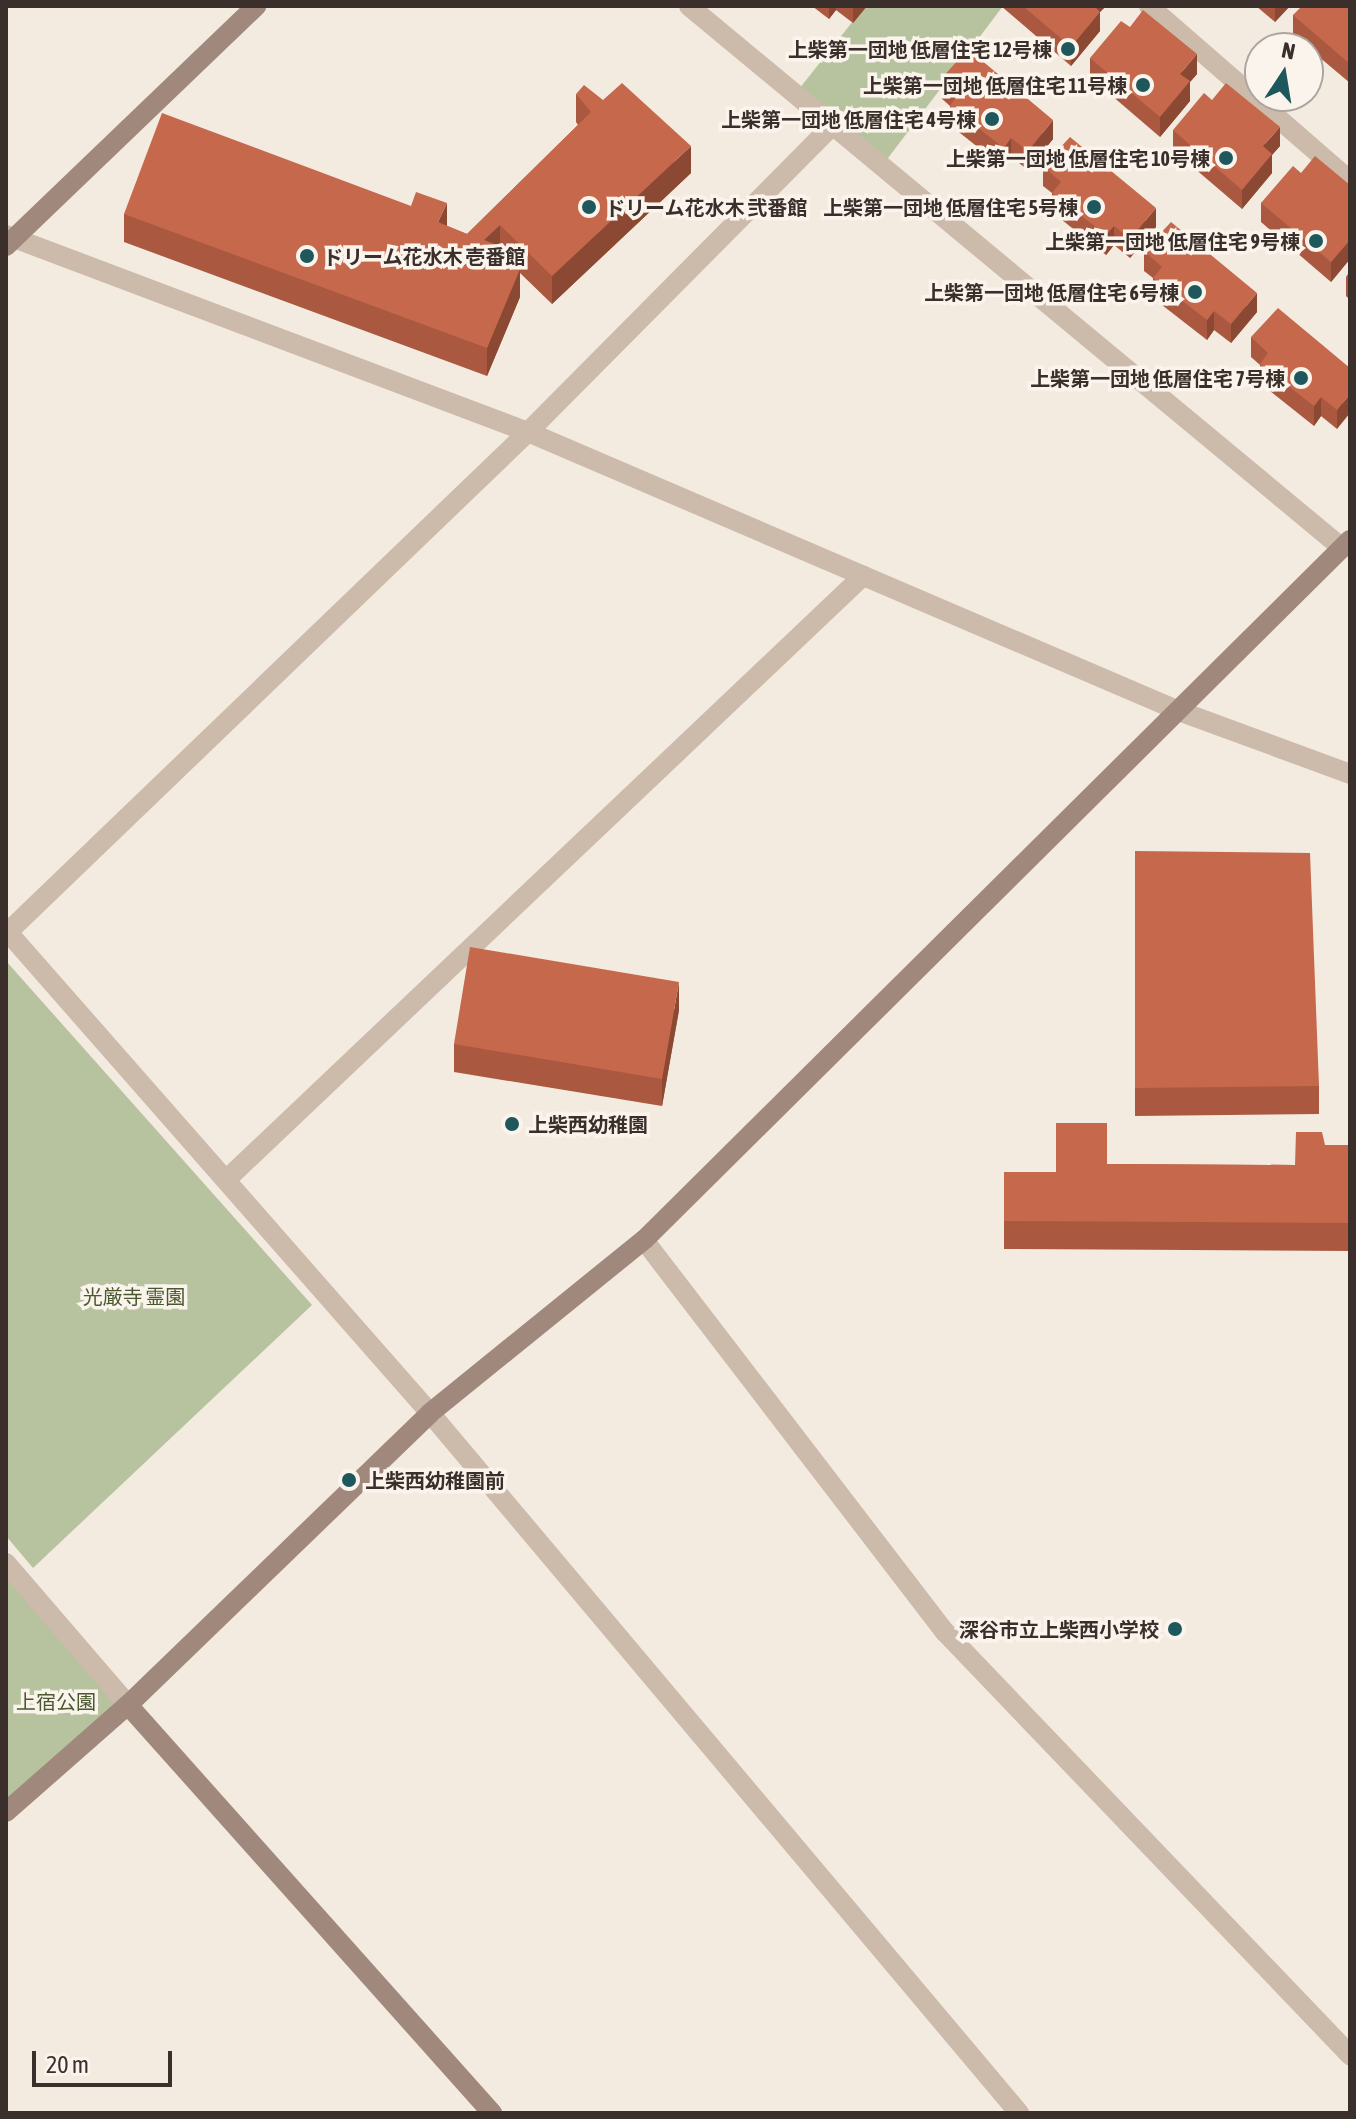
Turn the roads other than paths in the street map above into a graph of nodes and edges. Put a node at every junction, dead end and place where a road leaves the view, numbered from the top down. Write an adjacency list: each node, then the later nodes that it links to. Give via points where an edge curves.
1 (255, 6): 6 (street)
2 (689, 6): 4 (street)
3 (1149, 6): 5 (street)
4 (833, 125): 7 (street); 8 (street)
5 (1350, 181)
6 (9, 240): 7 (street)
7 (528, 432): 9 (street); 12 (street)
8 (1346, 544): 10 (street)
9 (863, 576): 10 (street); 13 (street)
10 (1179, 711): 11 (street); 14 (street)
11 (1350, 774)
12 (7, 931): 13 (street)
13 (226, 1180): 15 (street)
14 (644, 1240): 15 (street); 19 (street, via 945,1632)
15 (430, 1413): 17 (street); 21 (street)
16 (6, 1563): 17 (street)
17 (128, 1705): 18 (street); 20 (street)
18 (6, 1812)
19 (1350, 2055)
20 (492, 2113)
21 (1019, 2113)

